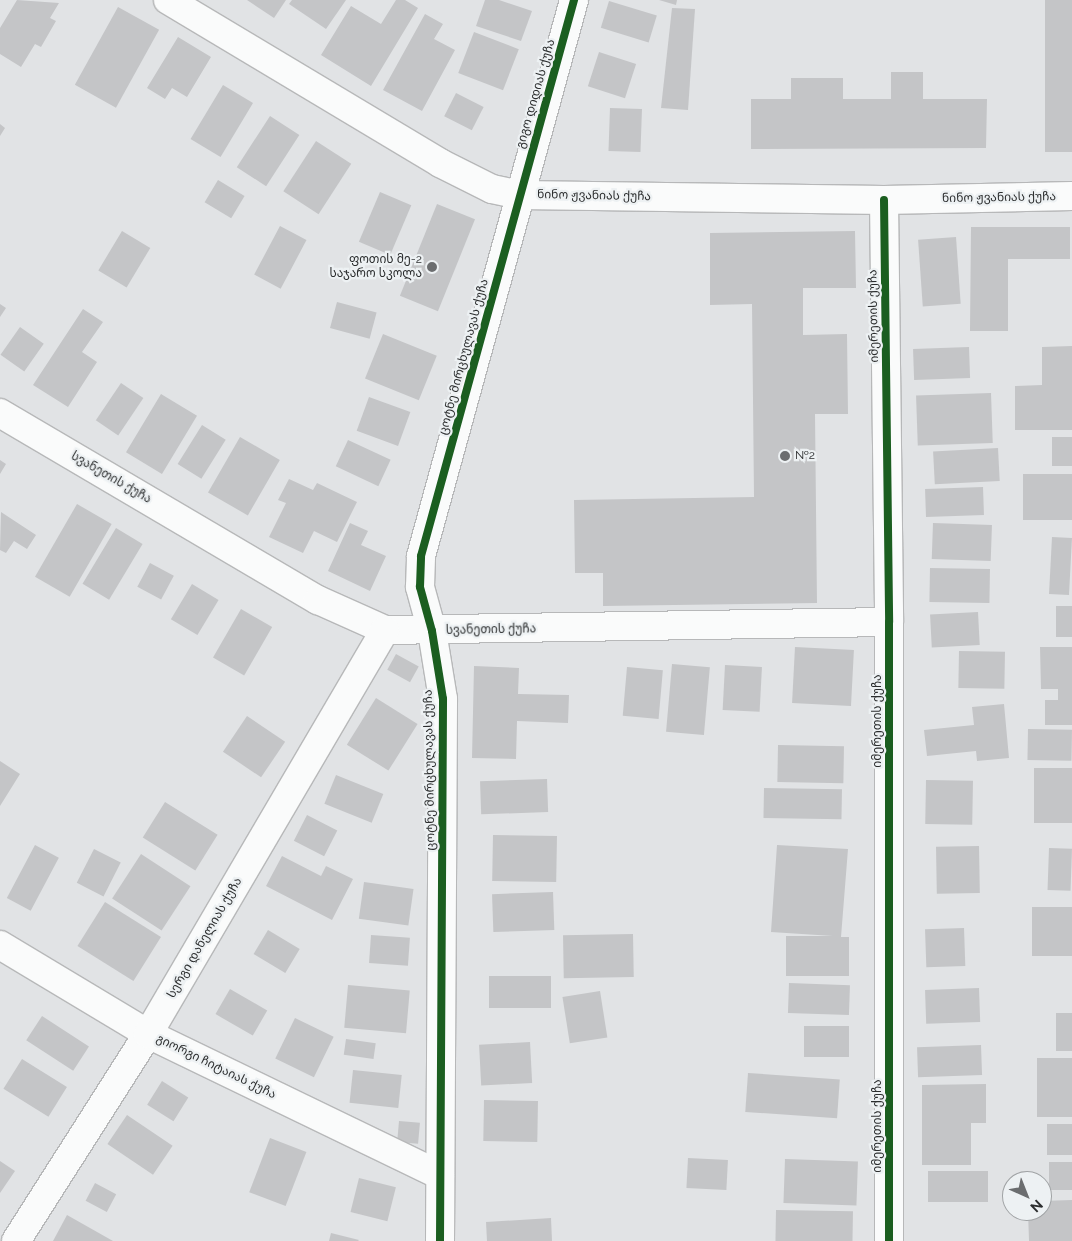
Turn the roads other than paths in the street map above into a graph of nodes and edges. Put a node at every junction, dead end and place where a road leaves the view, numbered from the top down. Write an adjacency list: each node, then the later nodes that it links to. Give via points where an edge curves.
1 (168, 0): 3 (street, ნინო ჟვანიას ქუჩა, via 440,163 492,189)
2 (574, 0): 3 (street, გიგო დიდიას ქუჩა)
3 (520, 195): 5 (street, ნინო ჟვანიას ქუჩა); 9 (street, ცოტნე მირცხულავას ქუჩა, via 421,556 420,587)
4 (1072, 196): 5 (street, ნინო ჟვანიას ქუჩა)
5 (884, 200): 7 (street, იმერეთის ქუჩა)
6 (0, 413): 8 (street, სვანეთის ქუჩა, via 318,600)
7 (889, 622): 9 (street, სვანეთის ქუჩა); 15 (street, იმერეთის ქუჩა)
8 (385, 630): 9 (street, სვანეთის ქუჩა); 11 (street, სერგი დანელიას ქუჩა)
9 (432, 631): 12 (street, ცოტნე მირცხულავას ქუჩა, via 443,699)
10 (0, 946): 11 (street, გიორგი ჩიტაიას ქუჩა)
11 (148, 1034): 12 (street, გიორგი ჩიტაიას ქუჩა); 13 (street, სერგი დანელიას ქუჩა)
12 (440, 1174): 14 (street, ცოტნე მირცხულავას ქუჩა)
13 (16, 1241)
14 (440, 1241)
15 (889, 1241)

